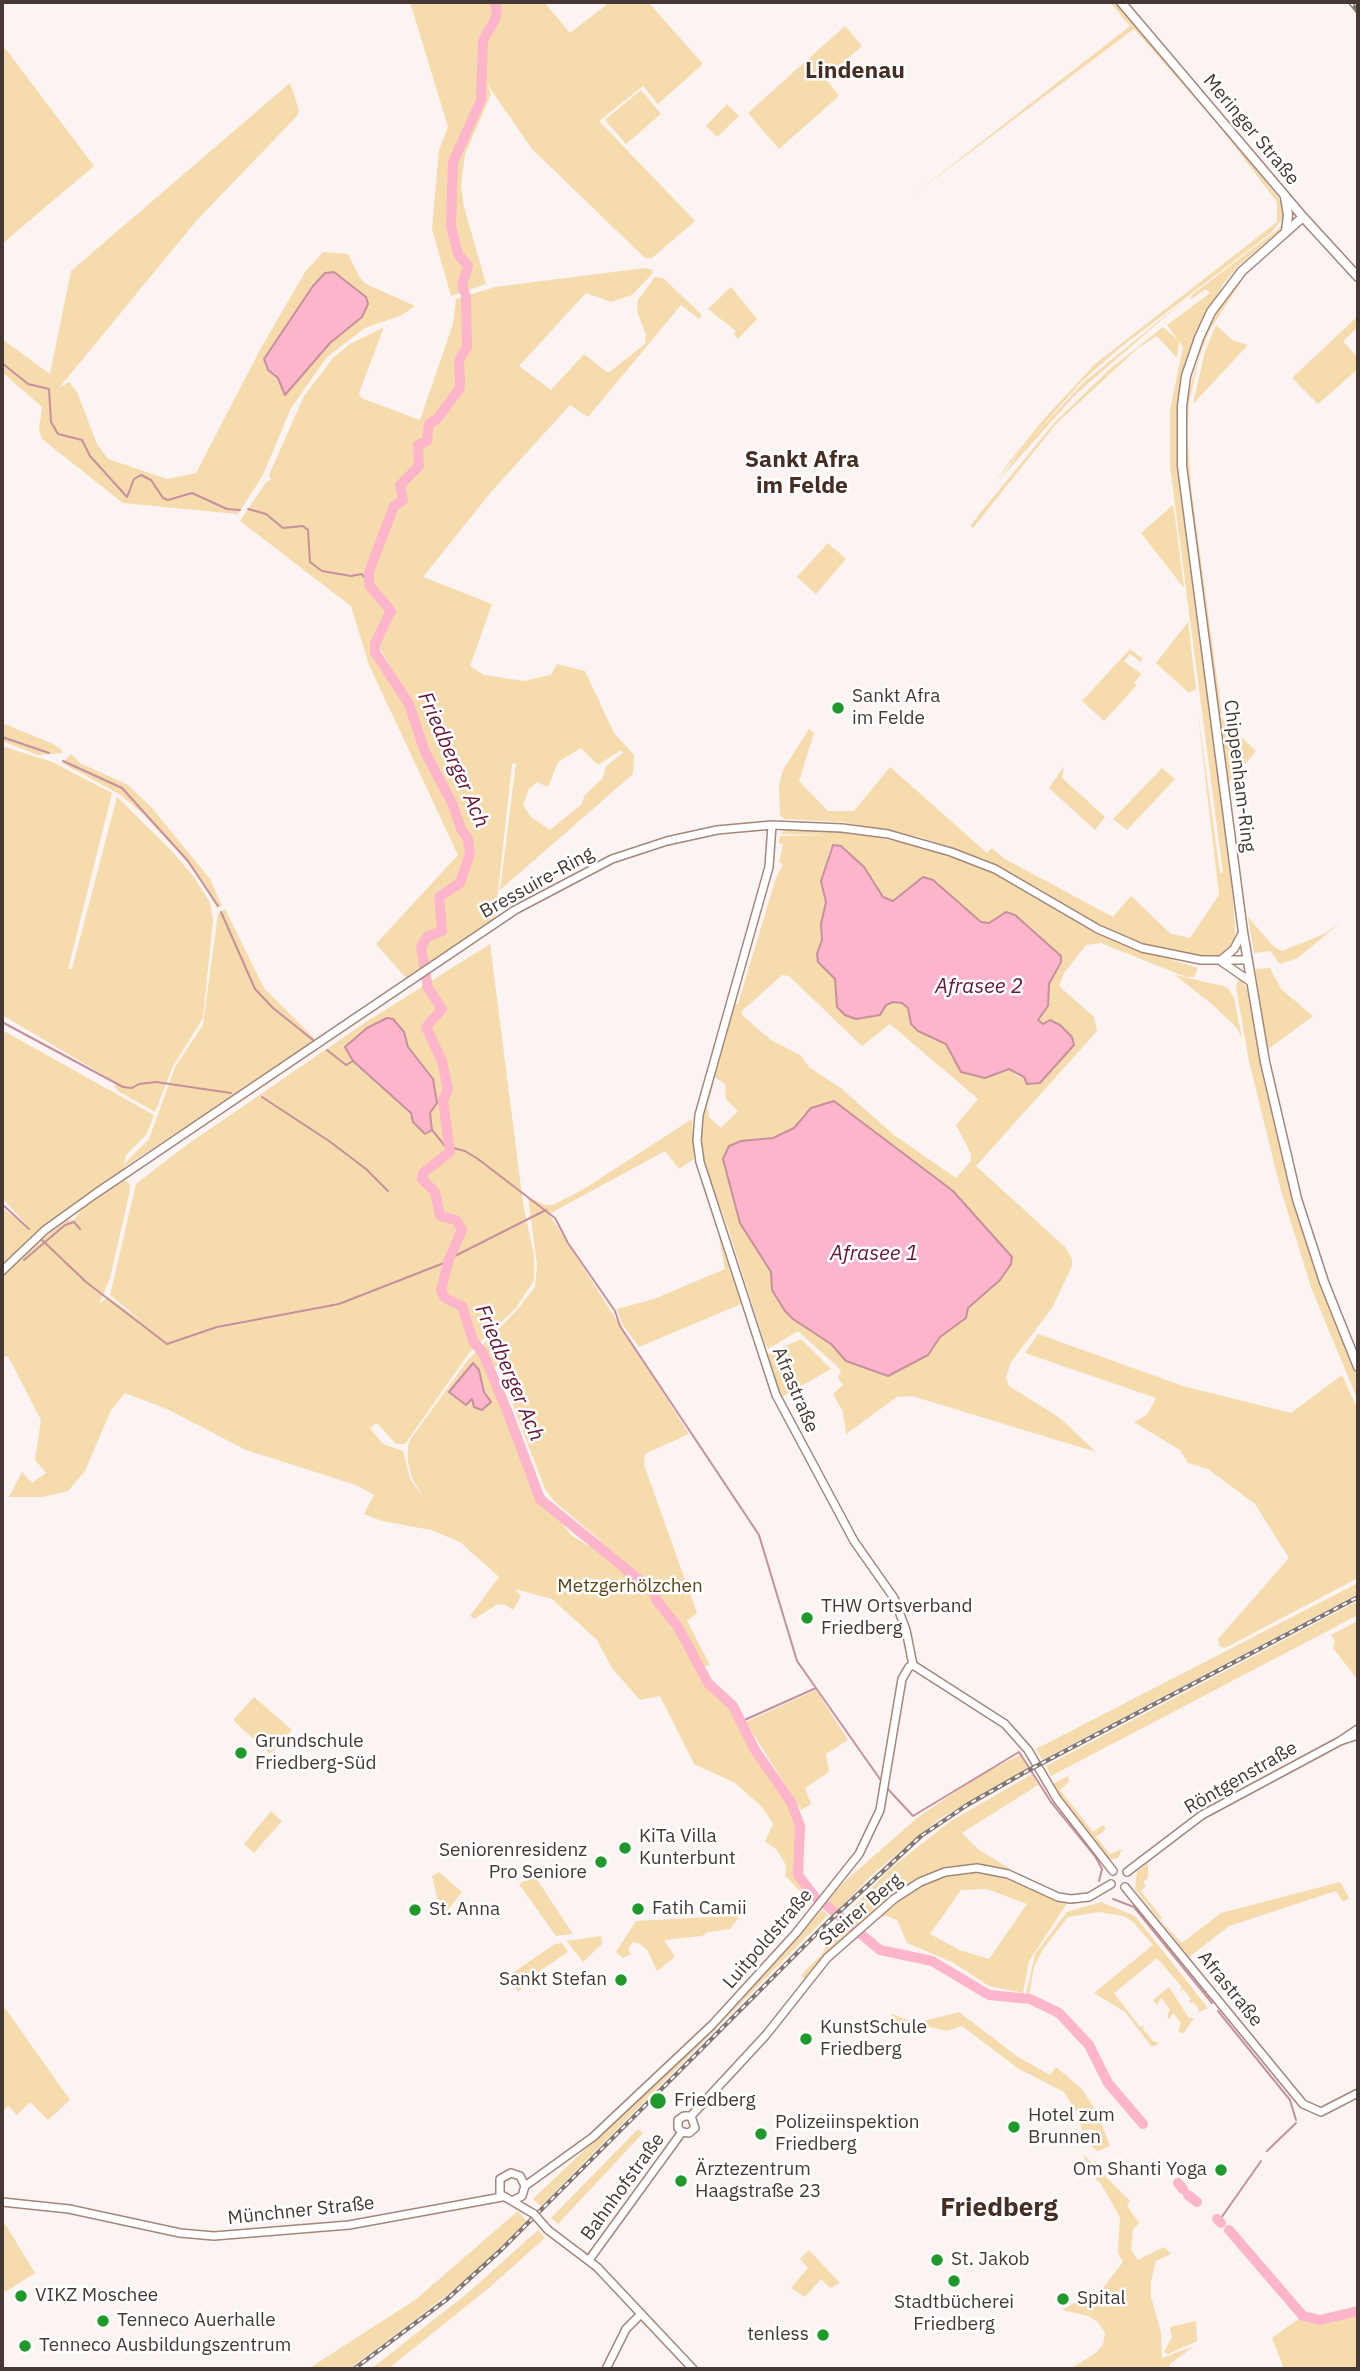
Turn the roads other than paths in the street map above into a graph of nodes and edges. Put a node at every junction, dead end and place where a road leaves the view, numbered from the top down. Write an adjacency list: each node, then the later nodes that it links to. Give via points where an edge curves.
1 (1121, 2): 2 (main road, Meringer Straße)
2 (1284, 194): 3 (main road, Meringer Straße); 4 (main road)
3 (1303, 217): 4 (main road, Chippenham-Ring); 5 (main road, Meringer Straße)
4 (1286, 231): 7 (main road, Chippenham-Ring, via 1242,271 1211,312 1191,359 1182,406 1182,466)
5 (1358, 277)
6 (772, 825): 9 (street, Bressuire-Ring, via 874,832 940,848 995,869 1122,940 1162,954); 11 (street, Bressuire-Ring, via 699,834 612,859 515,910 95,1194 45,1230); 13 (street, Afrastraße, via 769,867 699,1115 700,1162 776,1395 854,1541 894,1598)
7 (1243, 932): 8 (main road, Chippenham-Ring); 9 (street, via 1234,949)
8 (1247, 960): 9 (street, Bressuire-Ring); 10 (main road, Chippenham-Ring)
9 (1220, 961): 10 (street)
10 (1251, 982): 12 (main road, Chippenham-Ring, via 1292,1180 1324,1282)
11 (2, 1271)
12 (1358, 1367)
13 (914, 1665): 17 (street, via 1005,1724); 24 (street, Luitpoldstraße, via 902,1679 883,1798 867,1841 744,1993 634,2101 576,2151)
14 (1358, 1729): 16 (street, Röntgenstraße)
15 (1358, 1735): 16 (street, Röntgenstraße)
16 (1340, 1741): 18 (street, Röntgenstraße, via 1202,1815)
17 (1113, 1871): 18 (street); 19 (street)
18 (1127, 1872): 20 (street)
19 (1111, 1884): 20 (street); 22 (street, Steirer Berg, via 1089,1897 1071,1899 977,1868 945,1871 913,1886 814,1973 766,2035)
20 (1125, 1887): 21 (street, Afrastraße, via 1296,2097 1321,2112)
21 (1358, 2093)
22 (691, 2116): 23 (street, via 695,2128); 23 (street, via 678,2120)
23 (682, 2132): 33 (street, Bahnhofstraße)
24 (543, 2171): 25 (street, Luitpoldstraße); 27 (street, Luitpoldstraße)
25 (520, 2176): 26 (street, via 504,2175); 27 (street)
26 (498, 2187): 28 (street); 29 (street, Münchner Straße)
27 (524, 2189): 30 (street); 32 (street)
28 (502, 2197): 29 (street, Münchner Straße); 30 (street)
29 (479, 2199): 31 (street, Münchner Straße, via 349,2225 214,2236 180,2233 69,2208)
30 (514, 2200): 32 (street)
31 (2, 2202)
32 (528, 2207): 33 (street, bridge, via 562,2243)
33 (589, 2260): 34 (street)
34 (641, 2314): 35 (street, via 626,2329); 36 (street)
35 (606, 2369)
36 (693, 2369)

